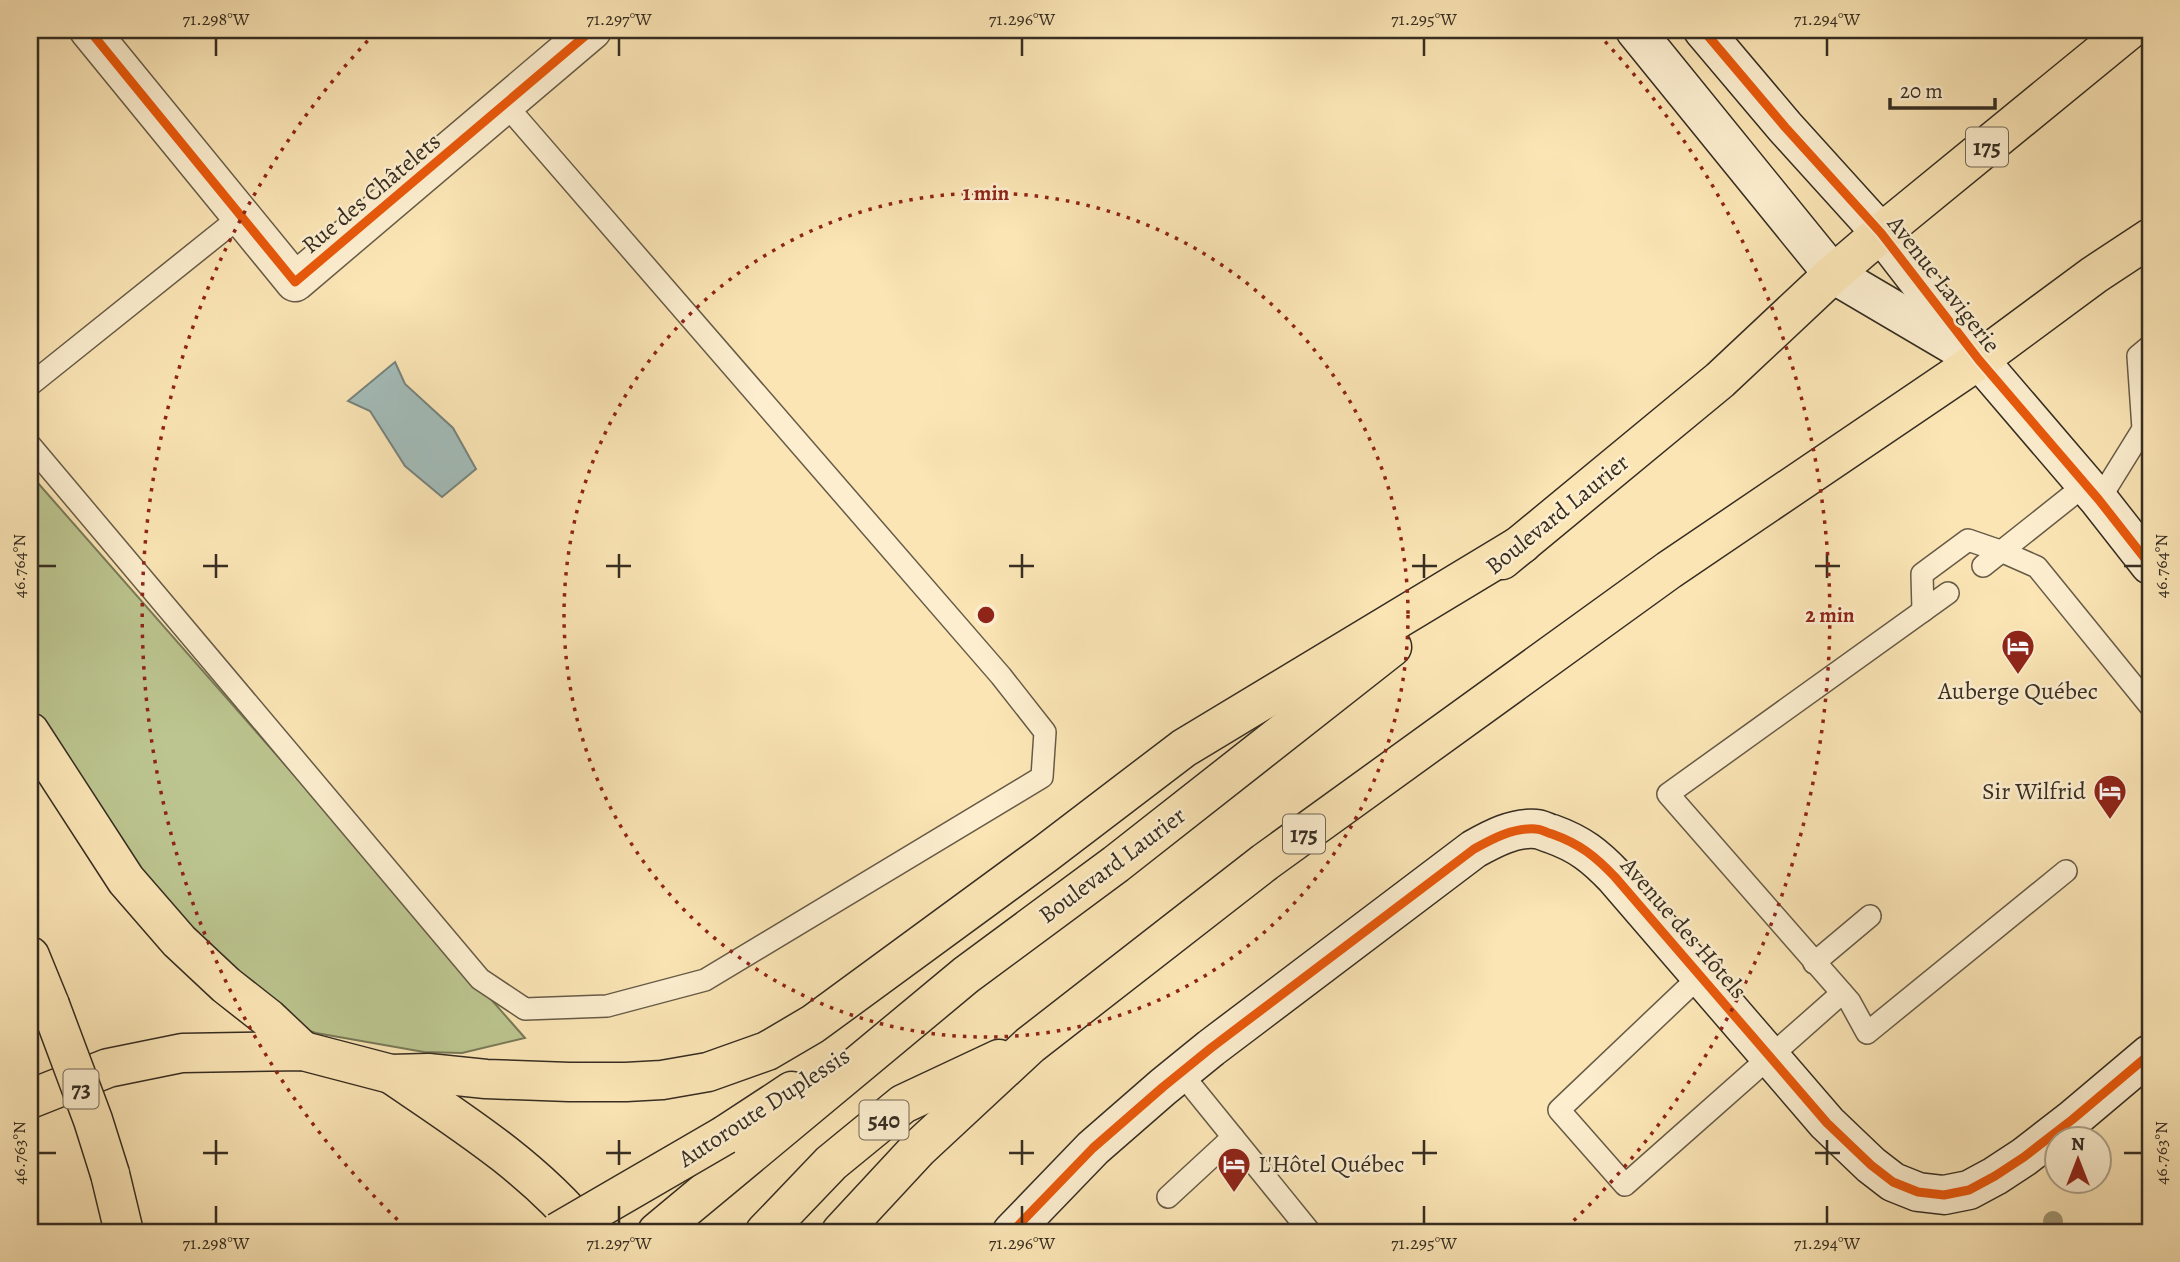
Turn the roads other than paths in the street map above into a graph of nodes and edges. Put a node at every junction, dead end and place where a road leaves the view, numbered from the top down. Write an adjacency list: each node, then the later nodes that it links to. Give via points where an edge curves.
1 (89, 30): 7 (street, Rue des Châtelets)
2 (592, 30): 6 (street, Rue des Châtelets)
3 (1635, 30): 10 (street, Avenue Lavigerie)
4 (1703, 30): 8 (street, Avenue Lavigerie)
5 (2129, 30): 8 (main road, Boulevard Laurier / 175)
6 (505, 104): 7 (street, Rue des Châtelets, via 295,282); 14 (lane, via 1001,676 1045,732 1042,777 705,980 607,1006 526,1009 480,979)
7 (241, 216): 13 (lane)
8 (1881, 233): 10 (main road, Boulevard Laurier / 175); 12 (street, Avenue Lavigerie)
9 (2150, 238): 12 (main road, 175)
10 (1833, 274): 12 (street, Avenue Lavigerie); 16 (main road, Boulevard Laurier / 175, via 1720,380)
11 (2150, 346): 15 (lane, via 2138,356 2143,429)
12 (1979, 360): 15 (street, Avenue Lavigerie); 31 (main road, 175, via 1669,570 1265,862)
13 (30, 385)
14 (30, 445)
15 (2092, 492): 17 (lane); 18 (street, Avenue Lavigerie)
16 (1522, 544): 28 (main road, Boulevard Laurier, via 1116,864); 36 (main road, via 1184,748 824,1016 767,1051 708,1072 638,1082)
17 (2003, 552): 19 (lane); 21 (lane, via 1968,540 1922,574); 22 (lane, via 2037,567)
18 (2150, 565)
19 (1983, 566)
20 (1948, 593): 21 (lane)
21 (1923, 611): 27 (lane, via 1668,794)
22 (2150, 706)
23 (30, 732): 32 (main road, via 126,880 179,942)
24 (2066, 870): 30 (lane, via 1867,1033)
25 (1870, 916): 27 (lane)
26 (30, 956): 41 (main road, 73, bridge, via 93,1120)
27 (1814, 963): 30 (lane)
28 (966, 975): 39 (main road, Autoroute Duplessis)
29 (1700, 976): 34 (street, Avenue des Hôtels); 34 (lane, via 1559,1110 1625,1185); 35 (street, Avenue des Hôtels, via 1593,855 1537,829 1511,832 1474,849)
30 (1842, 993): 34 (lane)
31 (1030, 1045): 45 (main road, 540, via 903,1104 831,1163); 46 (main road, via 918,1149)
32 (303, 1051): 36 (main road); 37 (main road, via 182,1054 108,1068)
33 (2150, 1054): 34 (street, Avenue des Hôtels, via 2024,1157 1969,1189 1944,1195 1893,1182 1871,1166)
34 (1770, 1058)
35 (1181, 1073): 38 (lane); 47 (street, Avenue des Hôtels, via 1093,1148)
36 (391, 1074): 43 (main road, via 505,1154 565,1206)
37 (30, 1099)
38 (1233, 1137): 40 (lane); 48 (lane)
39 (732, 1149): 42 (main road, Autoroute Duplessis, bridge); 44 (main road)
40 (1168, 1196)
41 (124, 1232)
42 (558, 1232)
43 (586, 1232)
44 (657, 1232)
45 (765, 1232)
46 (841, 1232)
47 (1012, 1232)
48 (1310, 1232)

